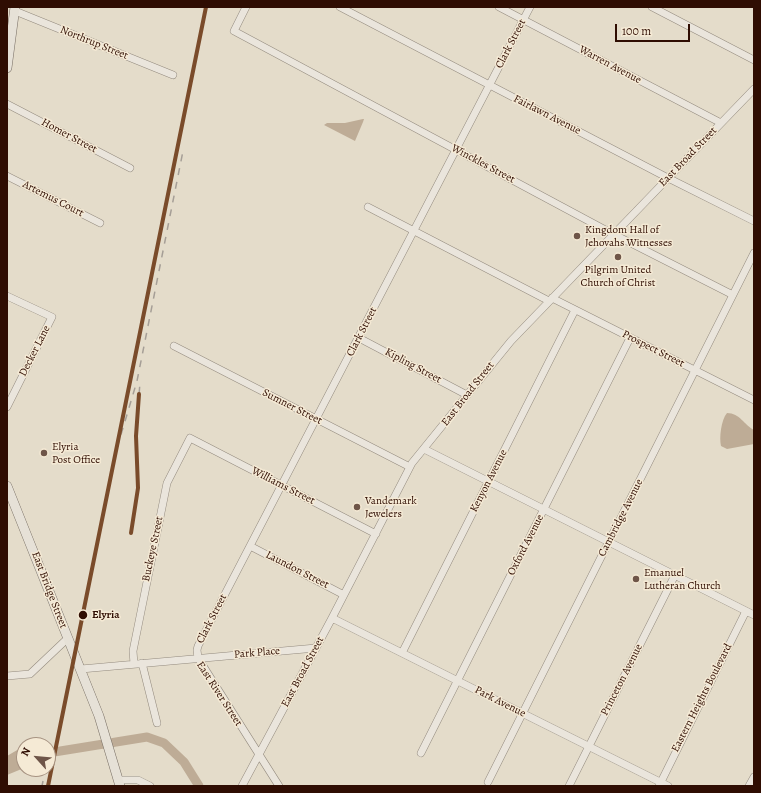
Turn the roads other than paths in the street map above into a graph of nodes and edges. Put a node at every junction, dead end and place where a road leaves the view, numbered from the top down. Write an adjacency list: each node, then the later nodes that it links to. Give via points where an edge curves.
1 (246, 7): 15 (street, Winckles Street, via 234,31)
2 (340, 7): 11 (street, Fairlawn Avenue)
3 (499, 7): 7 (street, Warren Avenue)
4 (530, 7): 7 (street, Clark Street)
5 (652, 7): 8 (street)
6 (15, 9): 9 (main road); 10 (street, Northrup Street)
7 (523, 20): 11 (street, Clark Street); 14 (street, Warren Avenue)
8 (754, 60)
9 (7, 68)
10 (173, 75)
11 (490, 85): 15 (street, Clark Street); 18 (street, Fairlawn Avenue)
12 (754, 89): 14 (street, East Broad Street)
13 (7, 104): 16 (street, Homer Street)
14 (721, 123): 18 (street, East Broad Street)
15 (456, 150): 22 (street, Clark Street); 23 (street, Winckles Street)
16 (130, 168)
17 (7, 176): 21 (street, Artemus Court)
18 (668, 178): 20 (street, Fairlawn Avenue); 23 (street, East Broad Street)
19 (368, 207): 22 (street, Prospect Street)
20 (754, 221)
21 (100, 223)
22 (414, 231): 27 (street, Prospect Street); 29 (street, Clark Street)
23 (613, 234): 25 (street, Winckles Street); 27 (street, East Broad Street)
24 (754, 253): 25 (street, Cambridge Avenue)
25 (733, 295): 32 (street, Cambridge Avenue)
26 (7, 296): 35 (street, Decker Lane, via 52,317)
27 (550, 300): 28 (street, Prospect Street); 33 (street, East Broad Street, via 499,354)
28 (575, 310): 30 (street, Prospect Street); 40 (street, Kenyon Avenue)
29 (359, 338): 33 (street, Kipling Street); 36 (street, Clark Street)
30 (630, 338): 32 (street, Prospect Street); 43 (street, Oxford Avenue)
31 (174, 346): 36 (street, Sumner Street)
32 (695, 370): 34 (street, Prospect Street); 45 (street, Cambridge Avenue)
33 (466, 395): 38 (street, East Broad Street)
34 (754, 400)
35 (7, 407)
36 (316, 419): 39 (street, Sumner Street); 41 (street, Clark Street)
37 (190, 438): 41 (street, Williams Street); 57 (street, Buckeye Street, via 167,483 133,651)
38 (424, 449): 39 (street, East Broad Street); 40 (street)
39 (410, 467): 44 (street, East Broad Street)
40 (488, 481): 43 (street); 54 (street, Kenyon Avenue)
41 (282, 484): 44 (street, Williams Street); 46 (street, Clark Street)
42 (7, 486): 52 (main road, East Bridge Street)
43 (544, 509): 45 (street); 60 (street, Oxford Avenue)
44 (376, 534): 48 (street, East Broad Street)
45 (609, 542): 47 (street); 61 (street, Cambridge Avenue)
46 (250, 546): 48 (street, Laundon Street); 55 (street, Clark Street, via 200,640)
47 (675, 575): 49 (street); 63 (street, Princeton Avenue)
48 (344, 595): 51 (street, East Broad Street)
49 (746, 611): 50 (street); 69 (street, Eastern Heights Boulevard)
50 (754, 614)
51 (332, 618): 53 (street, East Broad Street); 54 (street, Park Avenue)
52 (68, 638): 58 (main road, East Bridge Street); 59 (street, via 30,674)
53 (316, 648): 55 (street, Park Place); 65 (street, East Broad Street)
54 (402, 653): 60 (street, Park Avenue)
55 (198, 658): 56 (street, East River Street); 65 (street, East River Street)
56 (142, 663): 57 (street, East River Street); 62 (street)
57 (134, 664): 58 (street, East River Street)
58 (81, 669): 68 (main road, East Bridge Street, via 100,716)
59 (7, 676)
60 (458, 680): 61 (street, Park Avenue); 64 (street, Oxford Avenue)
61 (523, 713): 63 (street, Park Avenue); 67 (street, Cambridge Avenue)
62 (157, 723)
63 (589, 746): 69 (street, Park Avenue); 73 (street, Princeton Avenue)
64 (422, 752)
65 (259, 755): 71 (street, East Broad Street); 72 (street, East River Street)
66 (754, 777): 75 (street)
67 (488, 782)
68 (120, 783): 70 (street, via 135,779)
69 (659, 784): 74 (street, Park Avenue)
70 (150, 786)
71 (242, 786)
72 (279, 786)
73 (569, 786)
74 (668, 786)
75 (749, 786)

